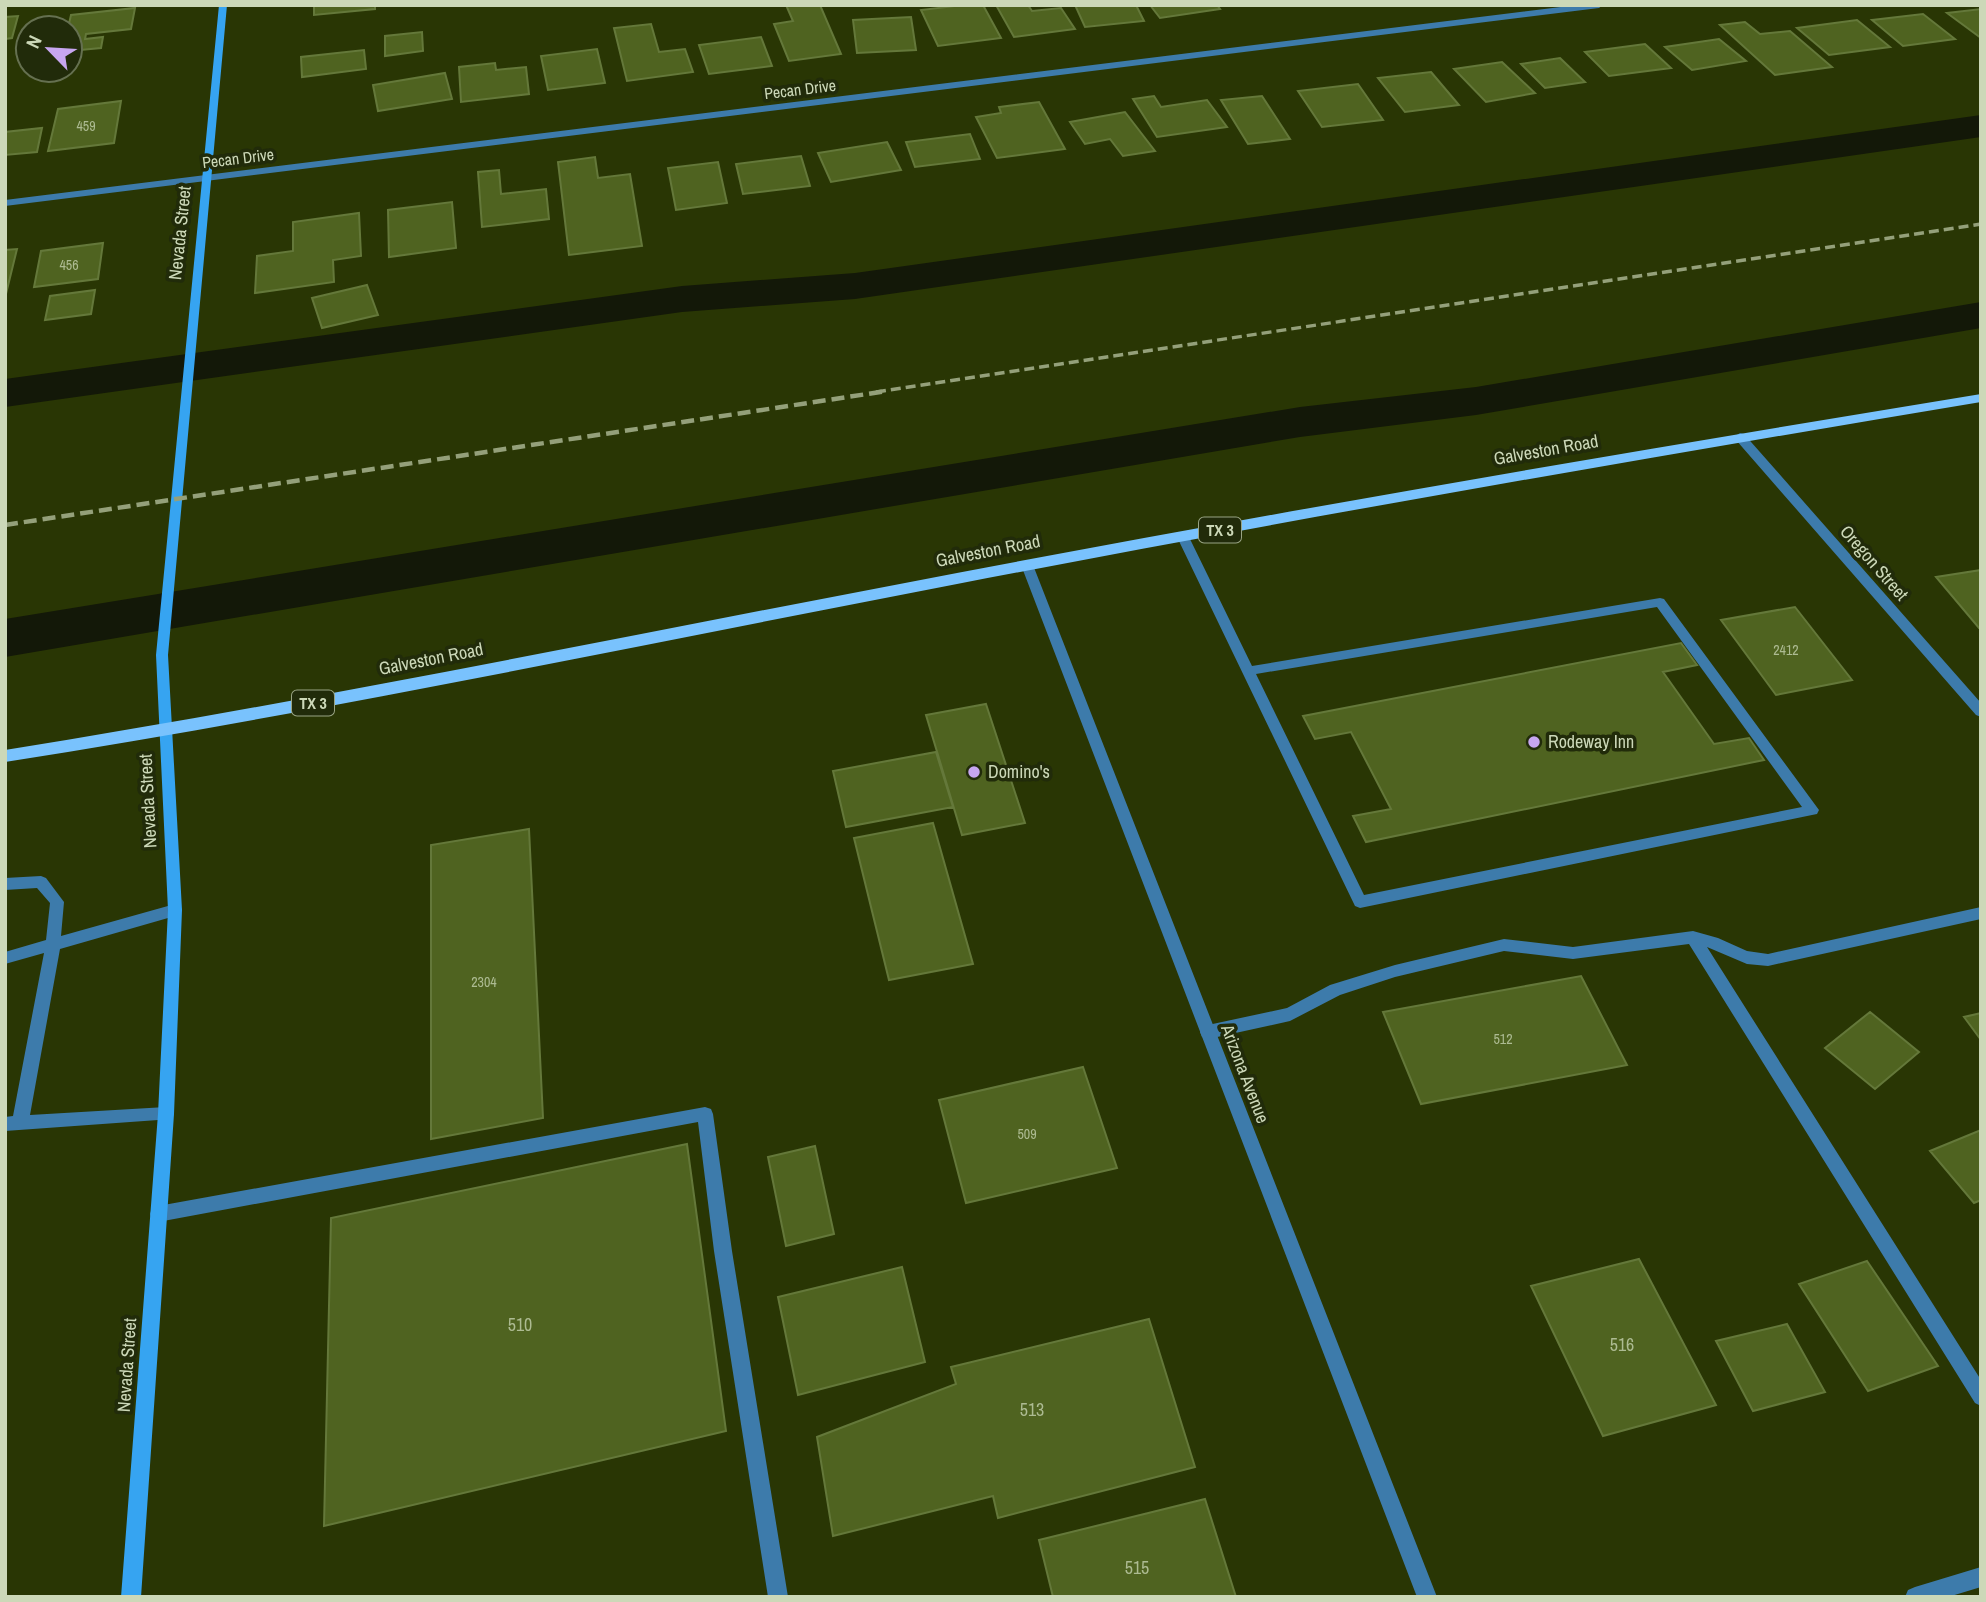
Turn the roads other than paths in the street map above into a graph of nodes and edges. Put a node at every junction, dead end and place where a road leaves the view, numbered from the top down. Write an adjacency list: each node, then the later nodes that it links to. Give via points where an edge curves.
1 (223, 5): 3 (street, Nevada Street)
2 (1600, 5): 3 (street, Pecan Drive)
3 (206, 178): 4 (street, Pecan Drive); 11 (street, Nevada Street, via 162,655)
4 (5, 203)
5 (1981, 398): 6 (main road, Galveston Road / TX 3)
6 (1740, 437): 7 (main road, Galveston Road / TX 3); 10 (street, Oregon Street)
7 (1183, 537): 8 (main road, Galveston Road / TX 3); 9 (street)
8 (1027, 565): 11 (main road, Galveston Road / TX 3); 19 (street, Arizona Avenue)
9 (1248, 671): 9 (street, via 1360,902 1812,810 1660,602)
10 (1981, 712)
11 (165, 731): 12 (main road, Galveston Road / TX 3); 14 (street, Nevada Street)
12 (5, 756)
13 (5, 884): 17 (street, via 41,883 57,902)
14 (175, 911): 17 (street); 20 (street, Nevada Street)
15 (1981, 913): 16 (street, via 1768,960 1751,961 1710,940)
16 (1693, 937): 19 (street, via 1573,953 1504,945 1335,990 1290,1014); 23 (street)
17 (53, 946): 18 (street); 21 (street)
18 (5, 958)
19 (1208, 1032): 27 (street, Arizona Avenue)
20 (166, 1114): 21 (street); 22 (street, Nevada Street)
21 (12, 1124)
22 (158, 1214): 25 (street, Nevada Street); 26 (street, via 705,1114)
23 (1981, 1397)
24 (1981, 1577): 28 (street)
25 (131, 1597)
26 (778, 1597)
27 (1427, 1597)
28 (1915, 1597)

